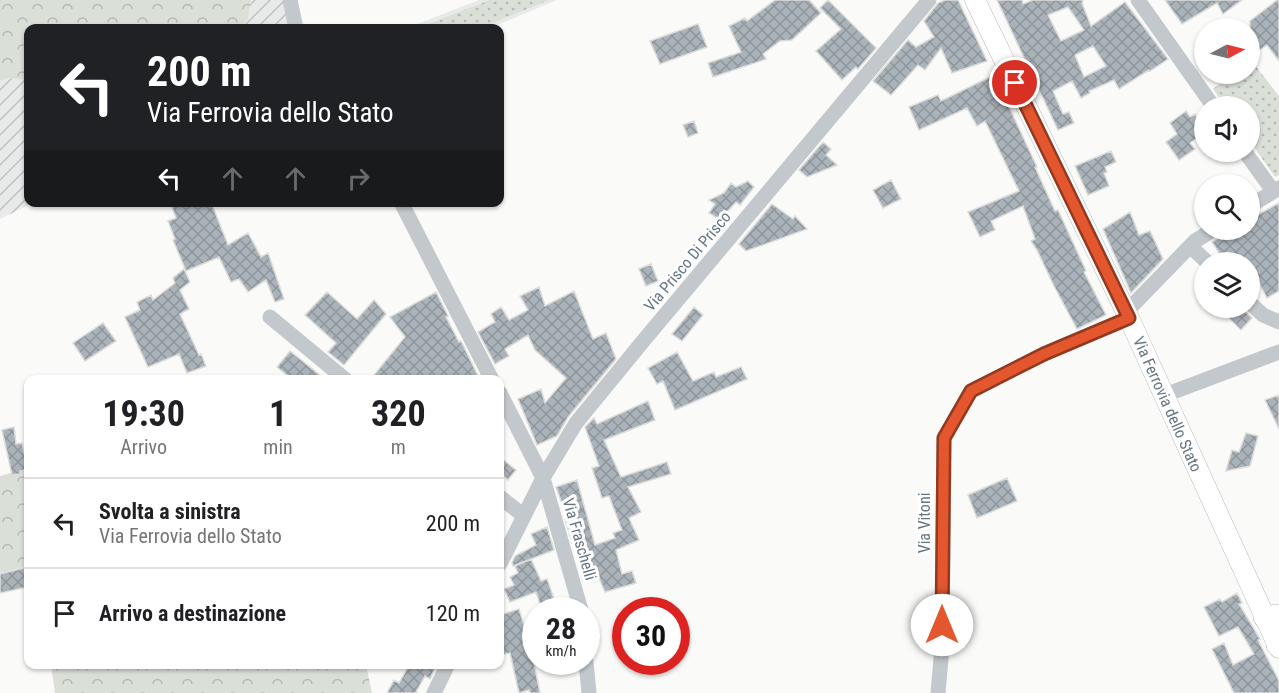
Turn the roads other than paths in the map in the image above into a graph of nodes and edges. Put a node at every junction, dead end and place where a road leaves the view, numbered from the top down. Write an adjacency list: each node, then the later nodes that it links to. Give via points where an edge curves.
1 (290, 0): 5 (street)
2 (929, 0): 23 (street, Via Prisco Di Prisco, via 576,423)
3 (975, 0): 15 (main road, Via Ferrovia dello Stato)
4 (1138, 0): 6 (street)
5 (295, 24)
6 (1206, 96)
7 (1253, 162): 8 (street)
8 (1276, 190): 9 (street)
9 (1260, 200)
10 (404, 207): 20 (street)
11 (1199, 240): 12 (street)
12 (1190, 246): 13 (street); 15 (street)
13 (1196, 252)
14 (1260, 312): 17 (street)
15 (1127, 315): 21 (main road, Via Ferrovia dello Stato); 34 (street, Via Vitoni, via 971,391 944,438)
16 (270, 317): 19 (street)
17 (1279, 322)
18 (1279, 352): 21 (street)
19 (340, 375)
20 (489, 375)
21 (1165, 395): 28 (main road, Via Ferrovia dello Stato)
22 (504, 401): 23 (street, Via Fraschelli)
23 (543, 478): 25 (street, Via Prisco Di Prisco); 27 (street, Via Fraschelli)
24 (504, 500): 25 (street)
25 (524, 516): 26 (street, Via Prisco Di Prisco)
26 (504, 556)
27 (577, 597)
28 (1271, 616): 29 (main road, Via Ferrovia dello Stato)
29 (1278, 646)
30 (446, 669): 32 (street)
31 (587, 675): 33 (street)
32 (434, 693)
33 (589, 693)
34 (938, 693)

